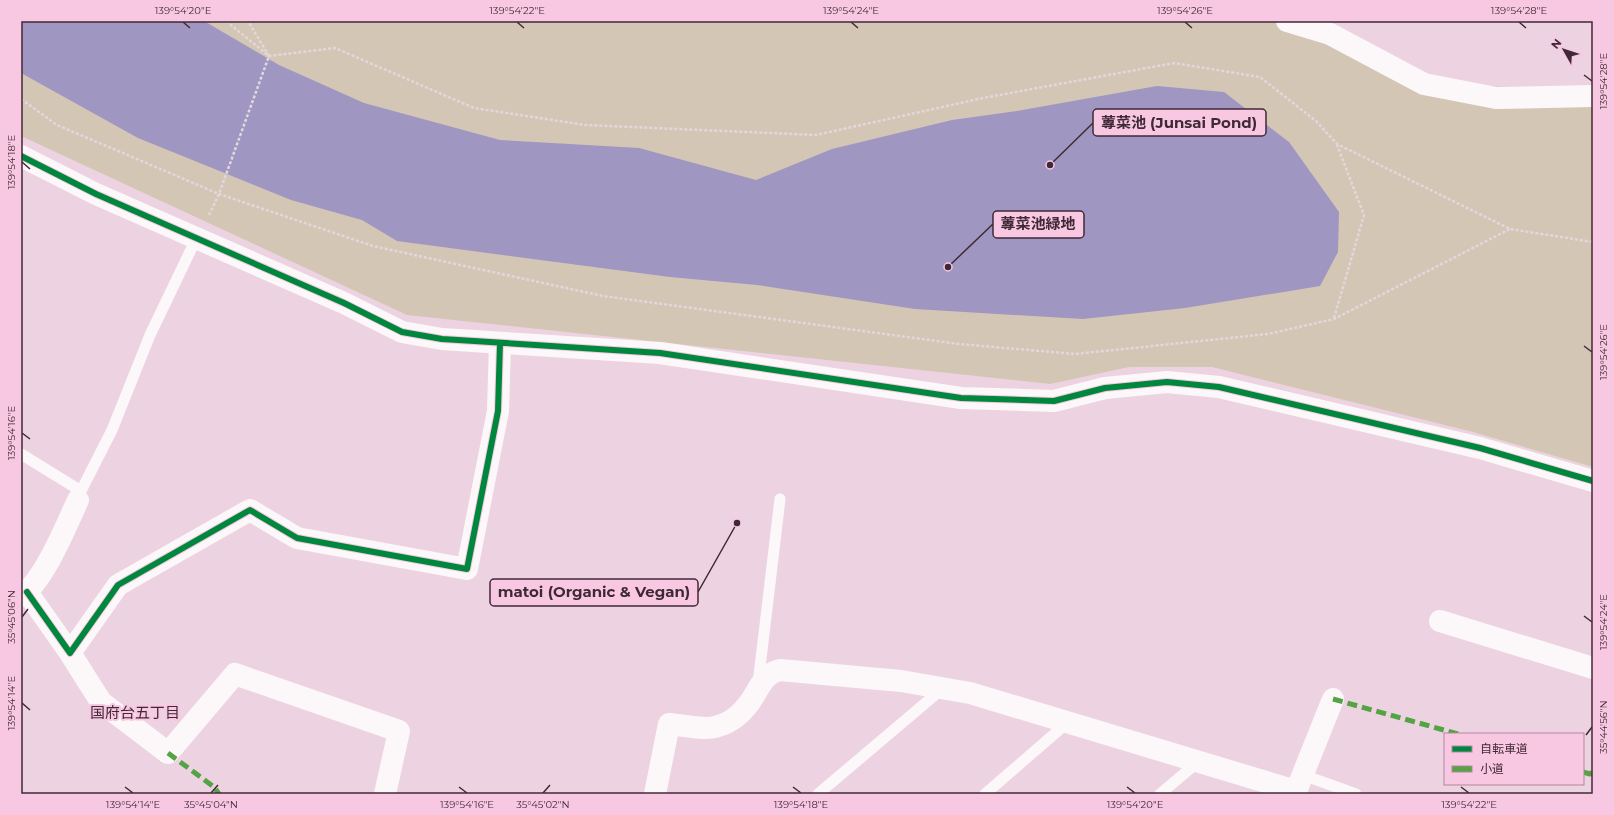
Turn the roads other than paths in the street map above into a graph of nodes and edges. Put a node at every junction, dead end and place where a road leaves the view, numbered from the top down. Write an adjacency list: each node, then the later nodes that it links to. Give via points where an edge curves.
1 (1287, 21): 2 (street, via 1330,34 1424,84 1496,98)
2 (1593, 96)
3 (21, 156): 4 (street, via 96,194)
4 (197, 237): 5 (street, via 344,302 402,332 442,339); 8 (lane, via 150,335 112,430)
5 (500, 342): 7 (street, via 660,352 961,398 1054,401 1105,388 1167,382 1219,387 1480,448); 12 (street, via 498,411 467,569 297,538 250,510 118,585)
6 (21, 454): 8 (lane)
7 (1593, 481)
8 (80, 495): 10 (street, via 48,562)
9 (780, 499): 14 (lane)
10 (24, 594): 12 (street)
11 (1440, 621): 13 (street)
12 (70, 653): 20 (street, via 101,702 168,753 235,674 399,731)
13 (1593, 668)
14 (757, 688): 15 (street, via 771,672 780,670 901,680); 21 (street, via 747,706 735,719 714,728 669,724)
15 (943, 688): 17 (street, via 970,693); 22 (lane)
16 (1333, 699): 19 (street)
17 (1067, 722): 18 (street); 23 (lane)
18 (1198, 762): 19 (street); 24 (lane)
19 (1298, 787): 25 (lane)
20 (385, 794)
21 (655, 794)
22 (818, 794)
23 (985, 794)
24 (1160, 794)
25 (1356, 794)

